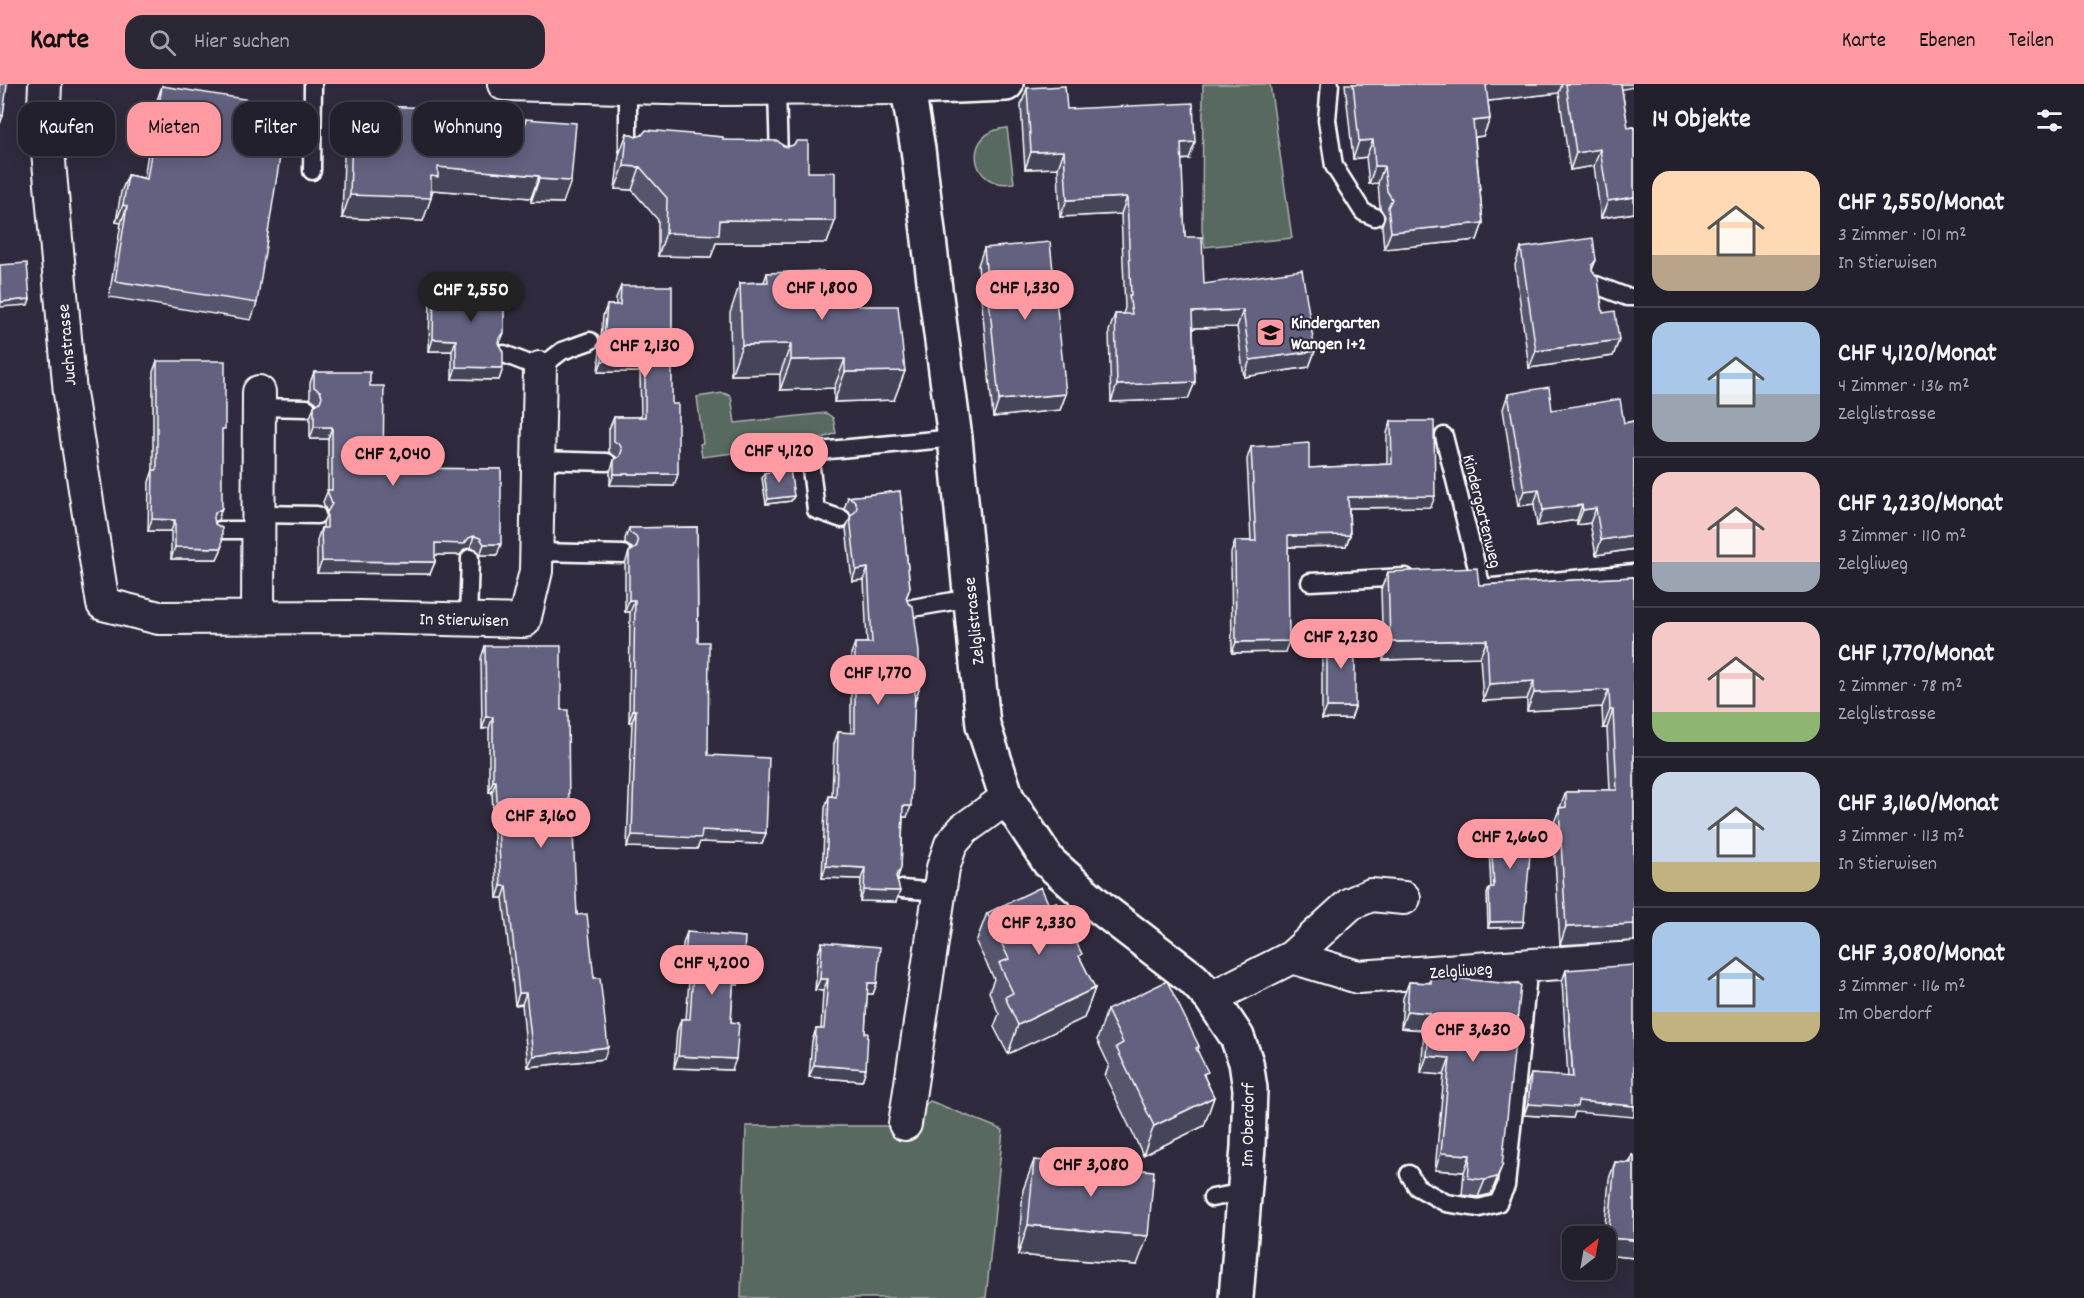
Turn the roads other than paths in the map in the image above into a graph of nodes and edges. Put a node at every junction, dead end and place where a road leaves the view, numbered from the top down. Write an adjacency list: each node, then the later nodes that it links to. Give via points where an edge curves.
1 (45, 84): 37 (street, Juchstrasse, via 70,393)
2 (313, 84): 11 (lane)
3 (1006, 84): 6 (street)
4 (1330, 84): 12 (lane, via 1327,120 1334,166 1363,212)
5 (520, 85): 7 (street)
6 (907, 86): 8 (street); 21 (street, Zelglistrasse)
7 (628, 87): 8 (street); 9 (lane)
8 (777, 89): 10 (lane)
9 (628, 149)
10 (779, 159)
11 (312, 171)
12 (1375, 217)
13 (1596, 285): 14 (lane)
14 (1634, 297)
15 (590, 341): 17 (lane, via 562,351)
16 (504, 354): 17 (lane)
17 (540, 368): 24 (street, In Stierwisen)
18 (259, 400): 19 (lane); 28 (street)
19 (307, 408)
20 (1444, 436): 33 (lane, Kindergartenweg, via 1473,574 1482,588)
21 (956, 438): 22 (lane); 36 (street, Zelglistrasse)
22 (809, 452): 23 (lane); 27 (lane, via 816,510)
23 (787, 454)
24 (538, 460): 25 (lane); 30 (street, In Stierwisen)
25 (607, 462)
26 (317, 515): 28 (lane)
27 (842, 519)
28 (258, 522): 29 (lane); 39 (street)
29 (220, 530)
30 (537, 552): 31 (lane); 40 (street, In Stierwisen, via 524,621)
31 (623, 554)
32 (470, 558): 40 (lane)
33 (1634, 573)
34 (1422, 577): 35 (lane)
35 (1310, 582)
36 (971, 598): 38 (lane); 41 (street, Zelglistrasse, via 983,725)
37 (103, 604): 39 (street, In Stierwisen, via 159,618)
38 (912, 608)
39 (258, 618): 40 (street, In Stierwisen)
40 (468, 619)
41 (1007, 798): 43 (street, via 964,829 951,844); 48 (street, Im Oberdorf, via 1049,862)
42 (902, 889): 43 (lane)
43 (939, 892): 49 (street)
44 (1404, 898): 45 (street, via 1371,895 1350,904)
45 (1292, 957): 47 (street, Zelgliweg, via 1358,977); 48 (street)
46 (1634, 958): 47 (street, Zelgliweg)
47 (1529, 965): 50 (lane, via 1506,1186 1498,1203 1479,1208 1446,1203 1417,1186)
48 (1211, 998): 51 (street, Im Oberdorf, via 1237,1037 1246,1062 1250,1089)
49 (905, 1124)
50 (1409, 1174)
51 (1244, 1195): 52 (lane); 53 (street, Im Oberdorf)
52 (1212, 1198)
53 (1236, 1298)

